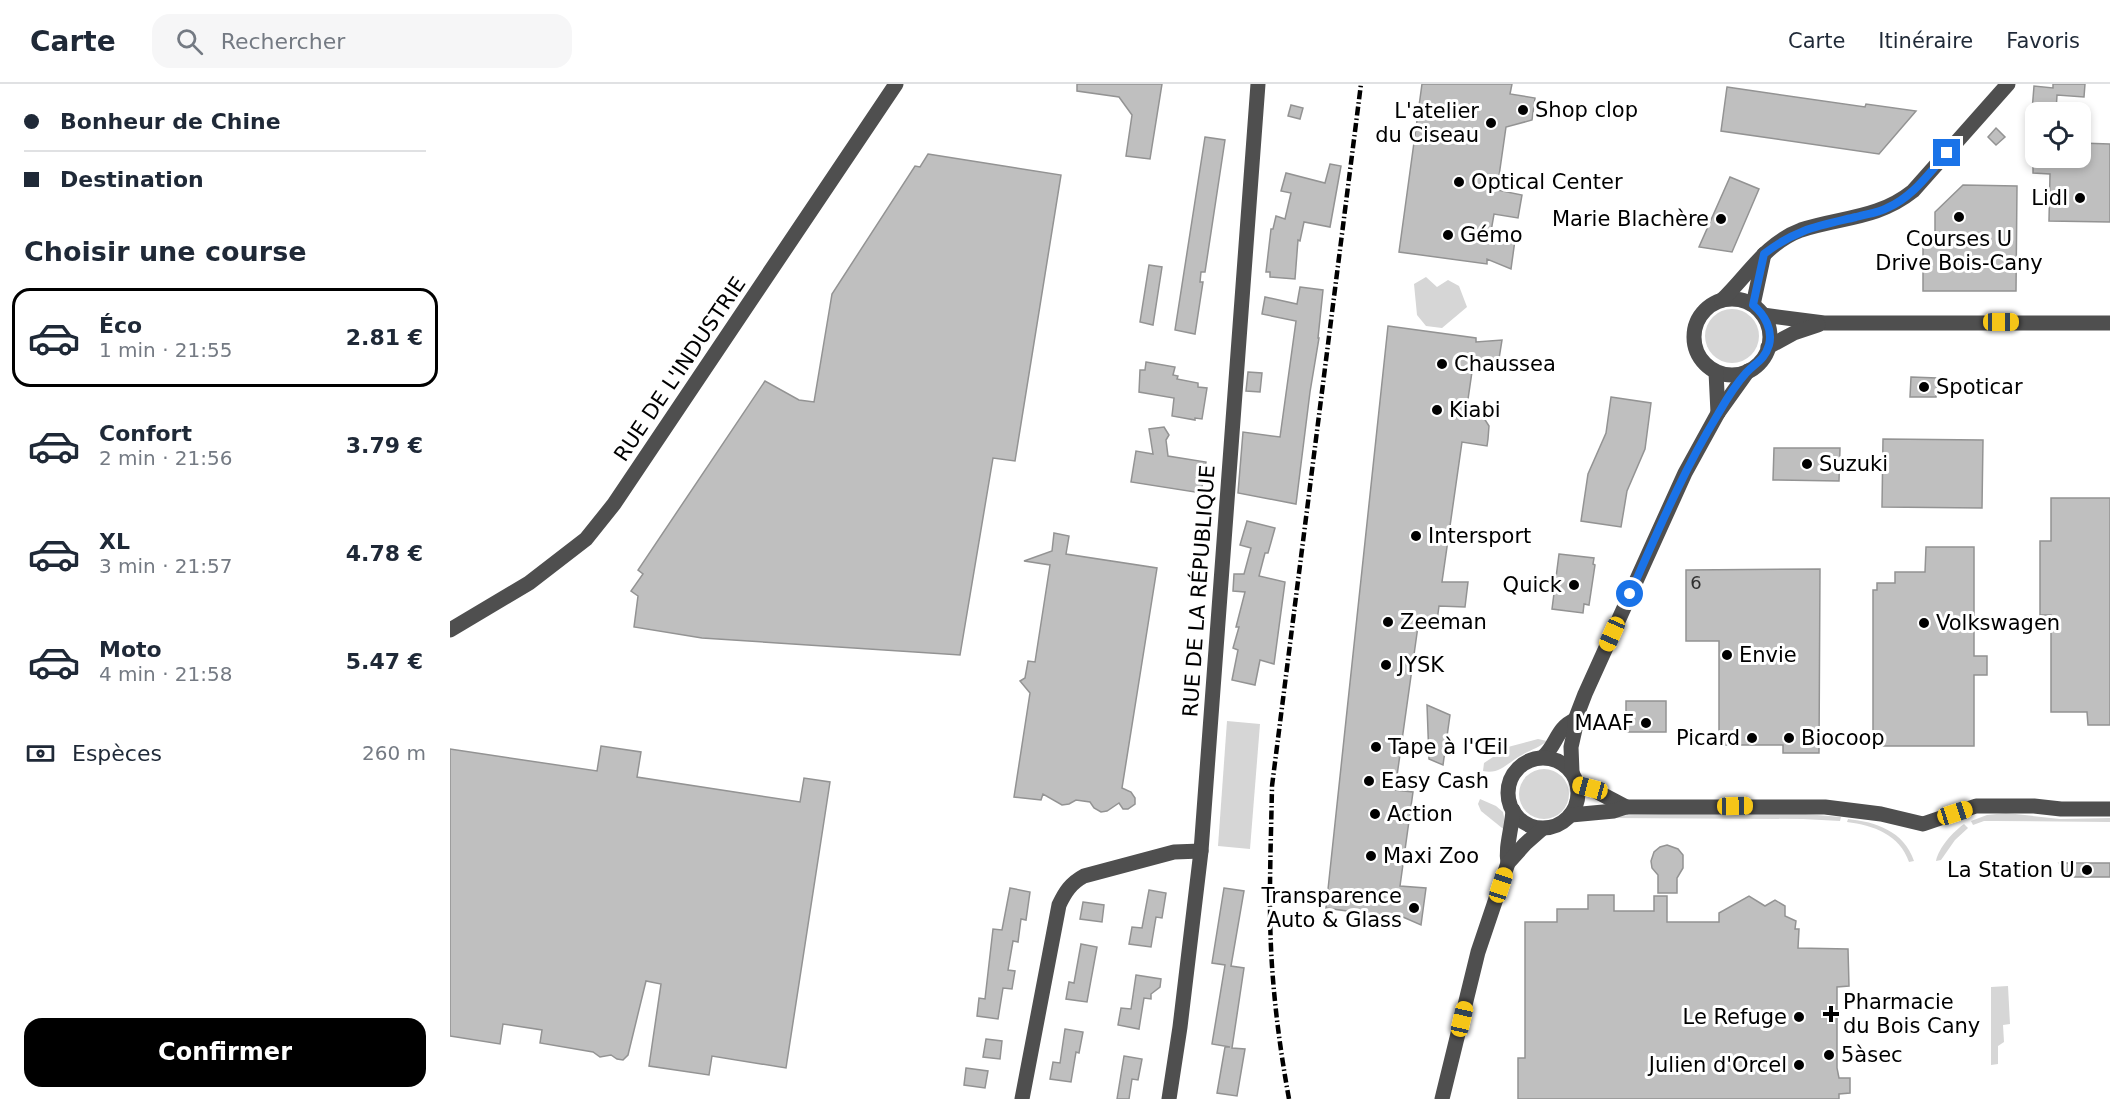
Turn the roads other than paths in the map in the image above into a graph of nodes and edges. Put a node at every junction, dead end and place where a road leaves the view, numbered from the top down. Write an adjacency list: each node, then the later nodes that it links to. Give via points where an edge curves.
1 (896, 84): 13 (street, RUE DE L'INDUSTRIE, via 621,495 586,539 530,584)
2 (1258, 84): 22 (street, RUE DE LA RÉPUBLIQUE)
3 (2008, 84): 4 (street, via 1900,201 1885,210 1800,231)
4 (1764, 254): 5 (street); 6 (street)
5 (1722, 300): 6 (street, via 1744,300); 11 (street, via 1704,310 1694,333 1698,355)
6 (1758, 310): 7 (street); 9 (street, via 1769,330)
7 (1824, 323): 8 (street); 9 (street)
8 (2110, 323)
9 (1768, 347): 10 (street, via 1764,357)
10 (1748, 371): 11 (street, via 1732,375); 12 (street)
11 (1716, 372): 12 (street)
12 (1718, 413): 14 (street, via 1685,473)
13 (450, 630)
14 (1575, 720): 15 (street, via 1565,724 1552,750); 16 (street, via 1571,747)
15 (1543, 758): 16 (street, via 1560,762); 19 (street, via 1525,763 1512,777 1508,793)
16 (1575, 778): 17 (street); 20 (street, via 1576,806)
17 (1626, 807): 18 (street, via 1825,807 1923,824 1976,806); 20 (street)
18 (2110, 809)
19 (1513, 810): 21 (street, via 1525,823); 23 (street, via 1506,852)
20 (1571, 815): 21 (street, via 1562,823)
21 (1542, 829): 23 (street)
22 (1201, 850): 24 (street, via 1174,852 1084,876 1066,891 1059,905); 25 (street, RUE DE LA RÉPUBLIQUE)
23 (1508, 863): 26 (street, via 1478,952)
24 (1022, 1099)
25 (1168, 1099)
26 (1442, 1099)

